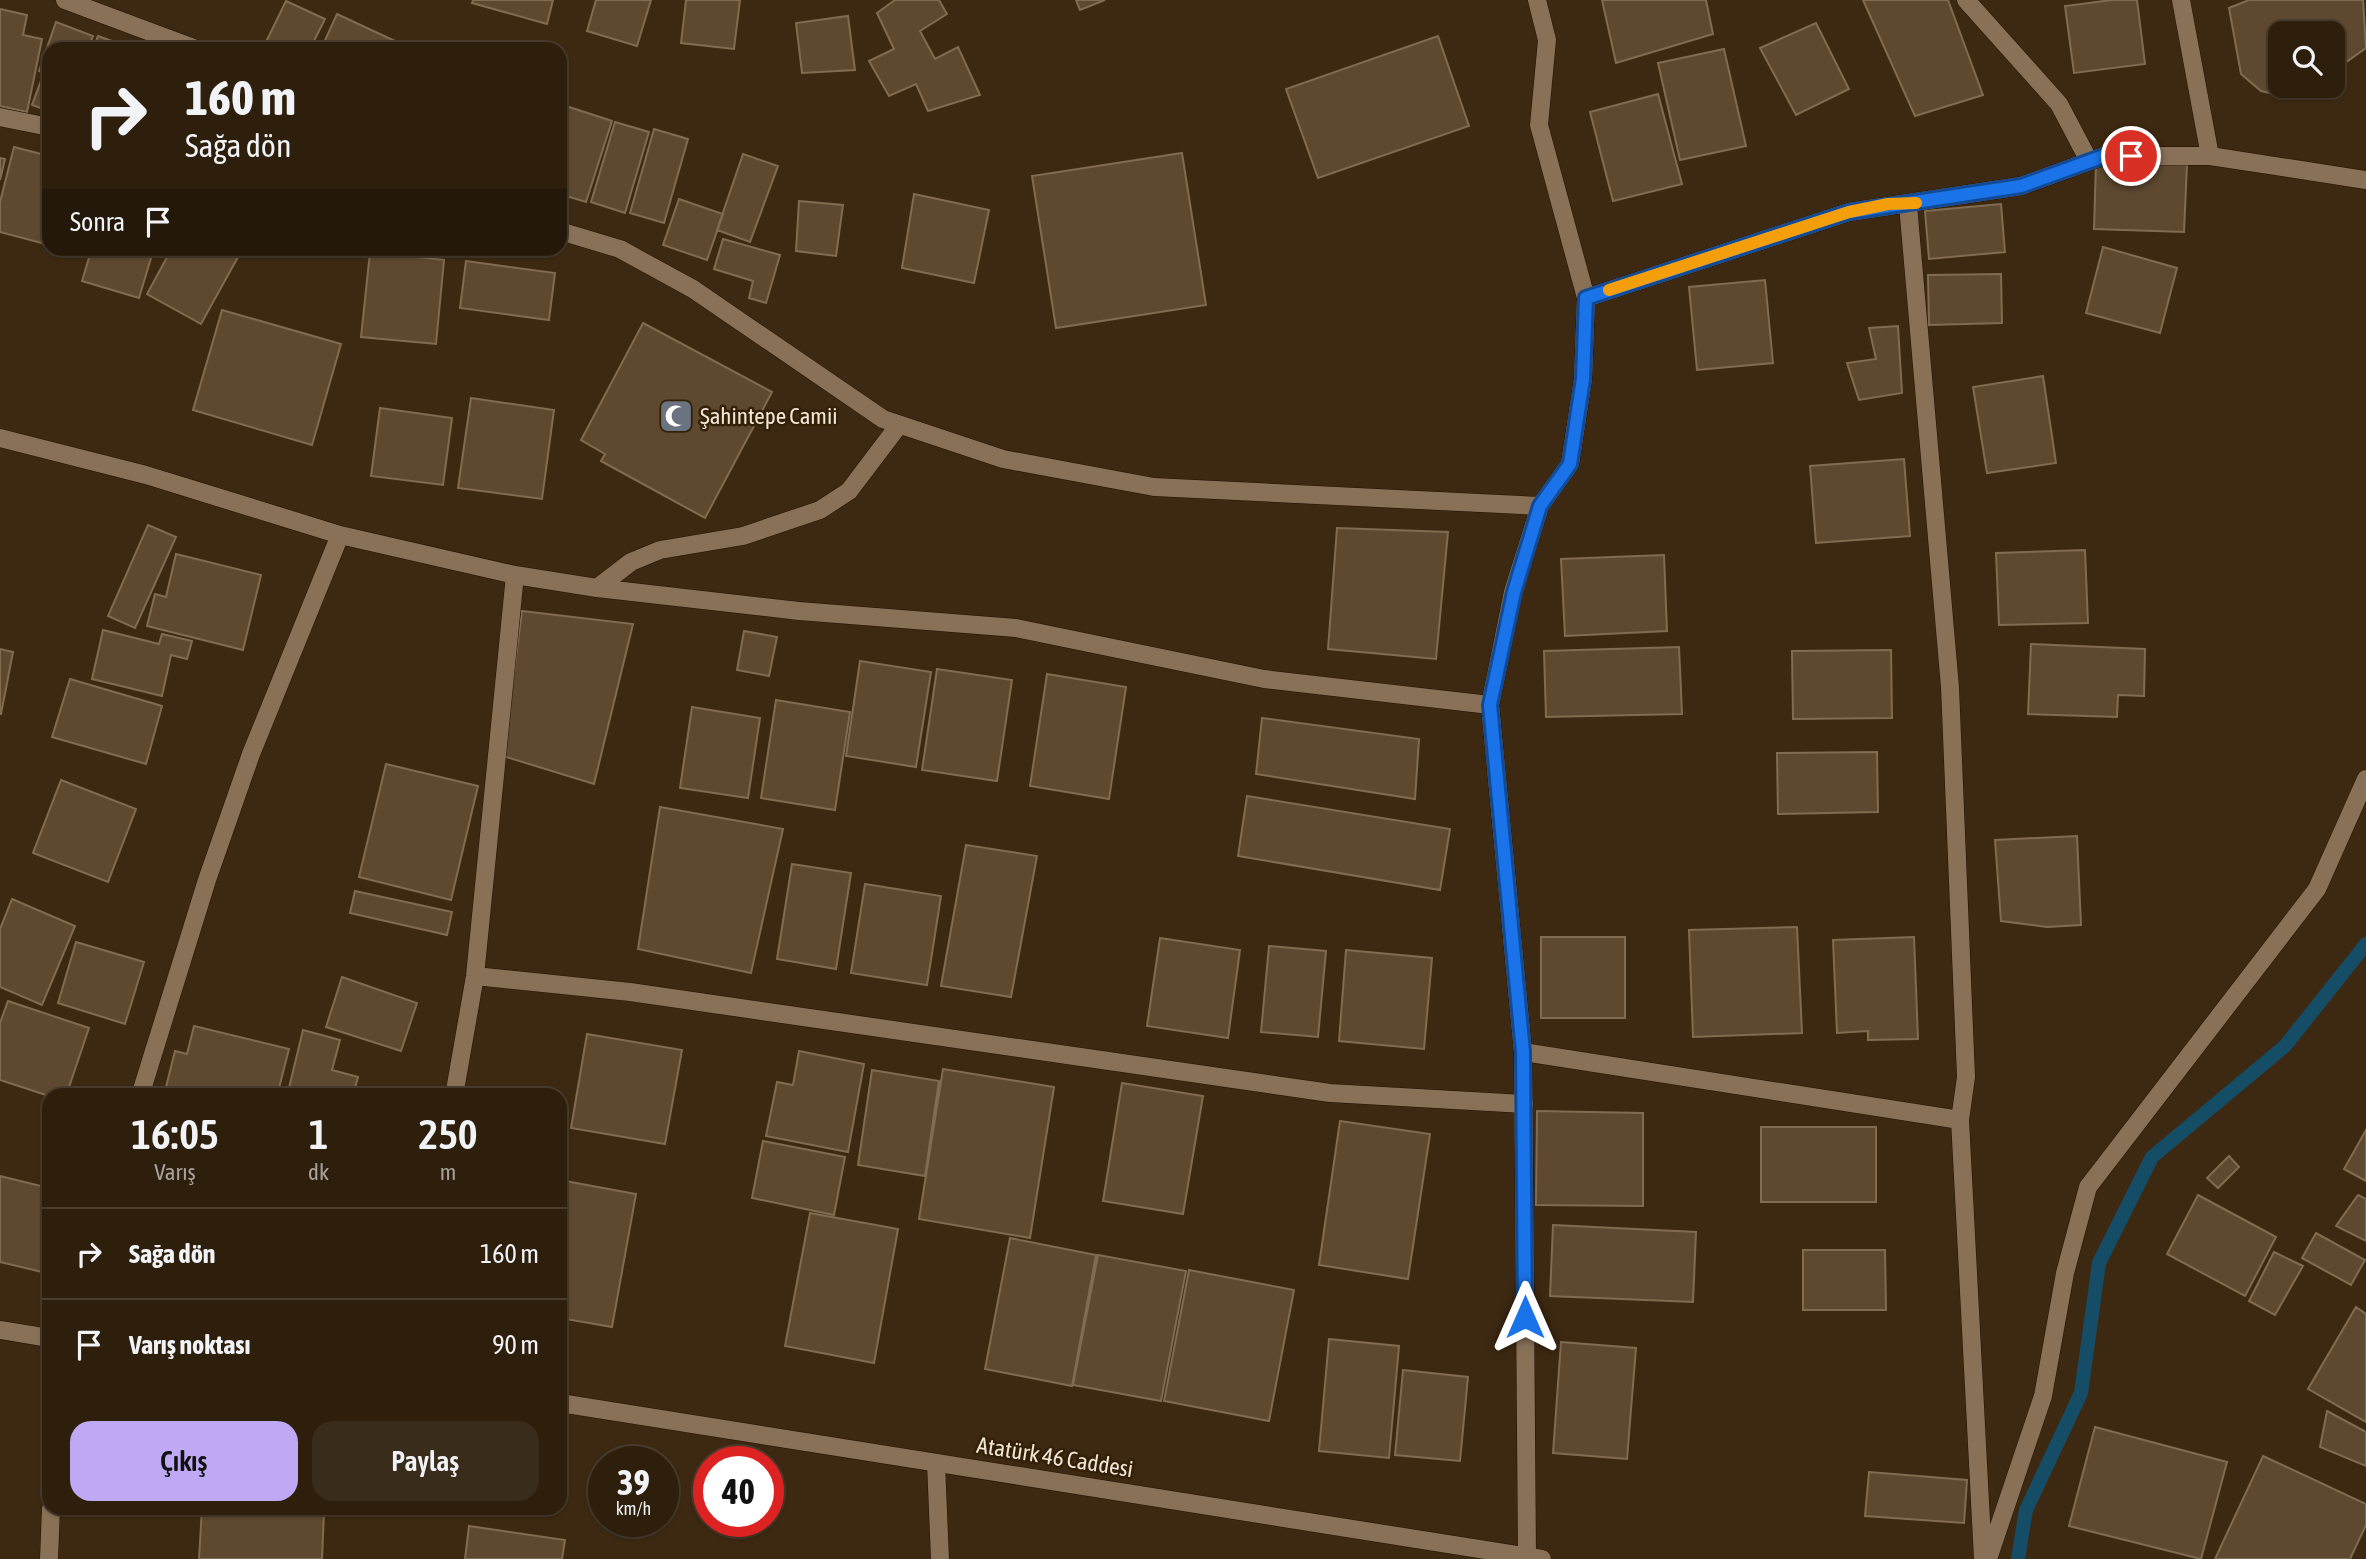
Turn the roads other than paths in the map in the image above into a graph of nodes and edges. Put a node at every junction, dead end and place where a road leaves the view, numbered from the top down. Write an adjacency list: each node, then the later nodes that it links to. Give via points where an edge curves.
1 (65, 0): 5 (street)
2 (1537, 0): 13 (street, via 1547,40 1539,125)
3 (1966, 0): 9 (street, via 2059,104)
4 (2181, 0): 8 (street)
5 (177, 42)
6 (0, 117): 7 (street)
7 (42, 126)
8 (2210, 156): 9 (street, via 2104,156); 10 (street)
9 (2090, 161): 11 (street, via 2021,186)
10 (2366, 180)
11 (1908, 205): 13 (street, via 1849,212); 27 (street, via 1950,687 1966,1077)
12 (567, 233): 14 (street, via 620,249 692,289 883,419)
13 (1586, 298): 16 (street, via 1583,379 1570,464)
14 (899, 425): 16 (street, via 1003,459 1154,486); 19 (street, via 849,491 820,510 743,536 660,550 631,562)
15 (0, 438): 17 (street, via 146,475)
16 (1540, 506): 20 (street, via 1514,592)
17 (341, 535): 18 (street); 24 (street, via 251,754)
18 (515, 575): 19 (street); 22 (street)
19 (597, 588): 20 (street, via 799,611 1016,628 1264,679)
20 (1490, 705): 23 (street)
21 (2366, 779): 36 (street, via 2317,889 2088,1187 2065,1273 2043,1396)
22 (475, 976): 25 (street); 26 (street, via 630,992 1330,1093)
23 (1523, 1052): 26 (street); 27 (street)
24 (142, 1088)
25 (455, 1088)
26 (1524, 1104): 33 (street)
27 (1960, 1120): 36 (street)
28 (0, 1330): 29 (street)
29 (42, 1337)
30 (567, 1404): 31 (street, Atatürk 46 Caddesi)
31 (936, 1463): 33 (street, Atatürk 46 Caddesi); 35 (street)
32 (51, 1515): 34 (street)
33 (1535, 1558)
34 (49, 1559)
35 (940, 1559)
36 (1985, 1559)

